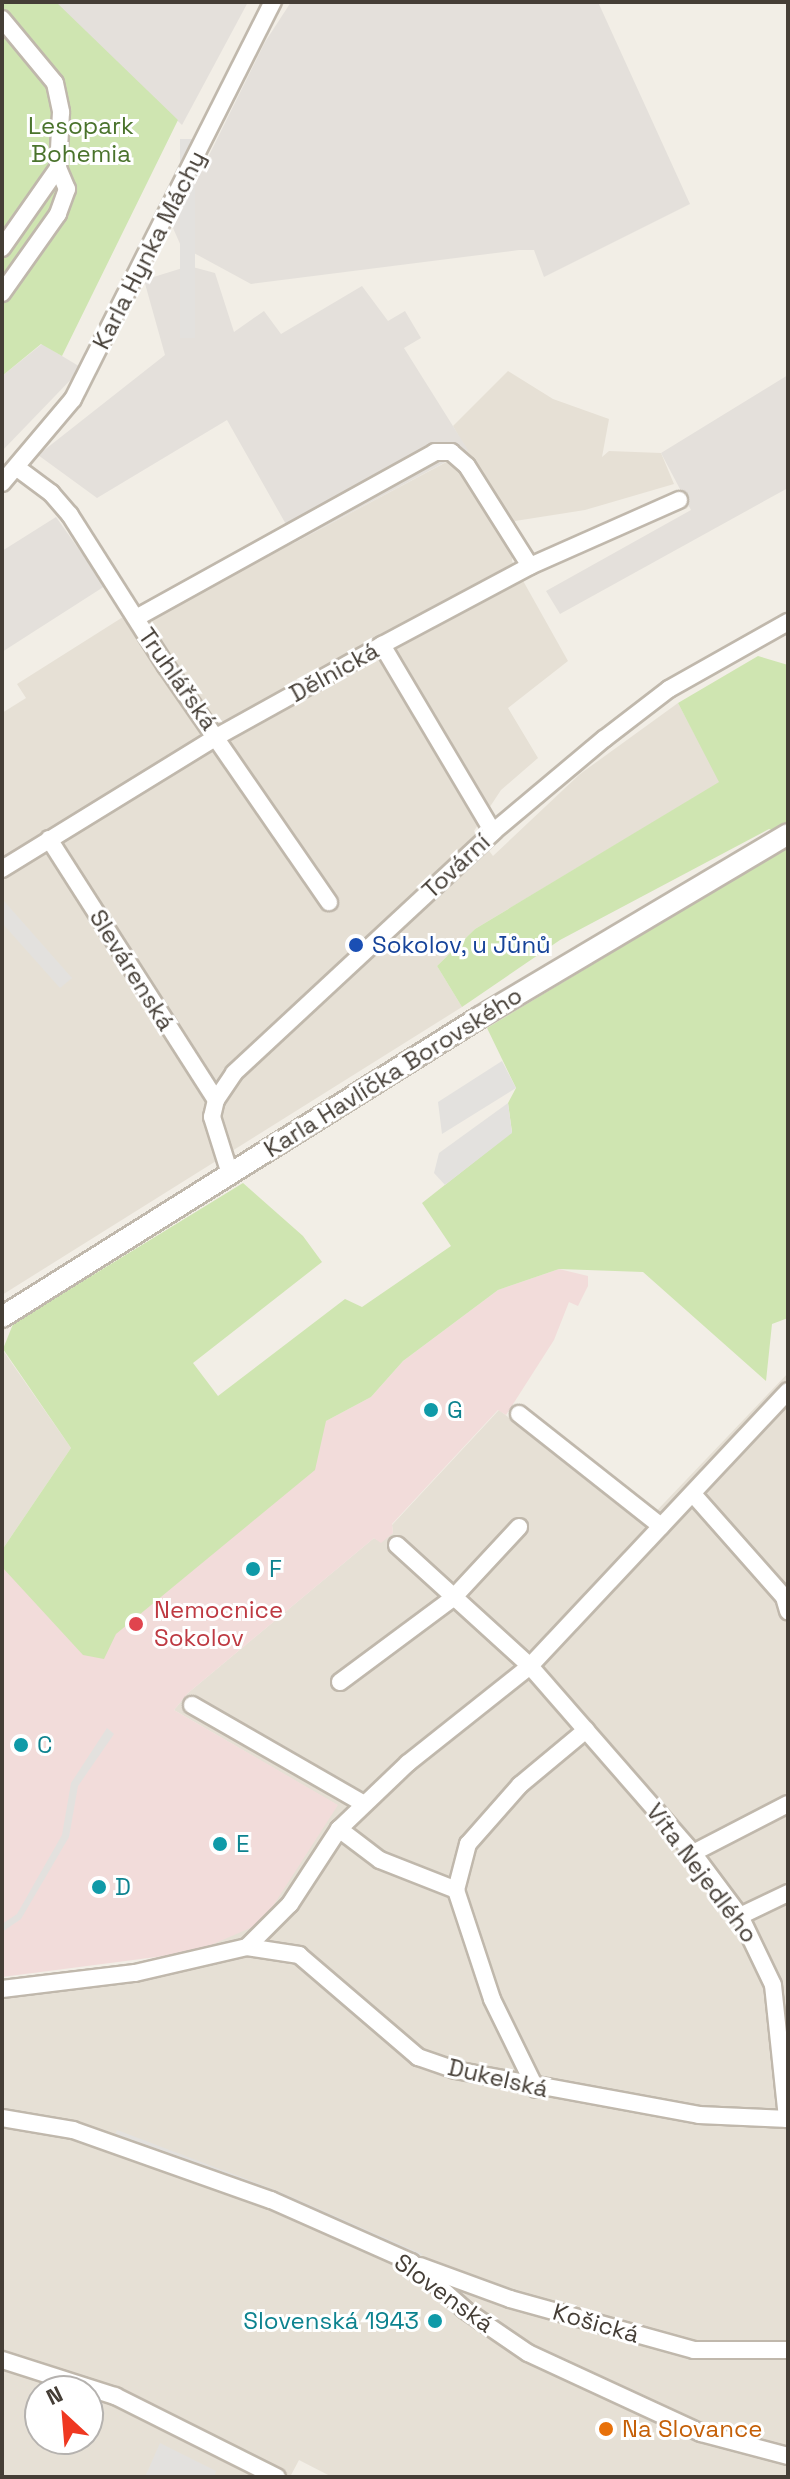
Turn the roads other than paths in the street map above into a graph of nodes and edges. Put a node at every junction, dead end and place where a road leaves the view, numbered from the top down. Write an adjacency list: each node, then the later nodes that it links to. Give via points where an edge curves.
1 (273, 2): 6 (street, Karla Hynka Máchy, via 73,399)
2 (2, 19): 3 (street, via 55,83 61,112)
3 (58, 168): 4 (street); 5 (street, via 67,189 65,202)
4 (2, 248)
5 (2, 293)
6 (16, 467): 7 (street, Karla Hynka Máchy); 10 (street, Truhlářská, via 70,515)
7 (2, 483)
8 (679, 500): 9 (street, Dělnická)
9 (530, 566): 10 (street, via 467,466 451,452 435,452); 12 (street, Dělnická)
10 (136, 618): 13 (street, Truhlářská)
11 (788, 622): 14 (street, Tovární, via 669,689)
12 (382, 645): 13 (street, Dělnická); 14 (street)
13 (218, 736): 16 (street, Dělnická); 18 (street, Truhlářská)
14 (493, 832): 19 (street, Tovární, via 234,1073)
15 (788, 834): 20 (street, Karla Havlíčka Borovského, via 687,890)
16 (49, 839): 17 (street, Dělnická); 19 (street, Slevárenská)
17 (2, 869)
18 (329, 902)
19 (216, 1100): 20 (street, via 216,1142)
20 (230, 1174): 21 (street, Karla Havlíčka Borovského)
21 (2, 1317)
22 (788, 1391): 24 (street)
23 (519, 1414): 25 (street)
24 (693, 1494): 25 (street); 29 (street, via 784,1597)
25 (661, 1526): 30 (street)
26 (519, 1527): 28 (street)
27 (397, 1545): 28 (street, Víta Nejedlého)
28 (453, 1598): 30 (street, Víta Nejedlého); 31 (street)
29 (788, 1611)
30 (530, 1666): 33 (street, Víta Nejedlého); 34 (street)
31 (340, 1682)
32 (192, 1705): 34 (street)
33 (586, 1730): 37 (street, Víta Nejedlého); 38 (street, via 520,1785 468,1844)
34 (364, 1804): 36 (street)
35 (788, 1804): 37 (street)
36 (339, 1829): 38 (street, via 380,1860); 41 (street, via 290,1904)
37 (693, 1853): 40 (street, Víta Nejedlého)
38 (456, 1890): 43 (street, via 492,1999)
39 (788, 1893): 40 (street)
40 (740, 1916): 45 (street, Víta Nejedlého, via 773,1985)
41 (247, 1947): 42 (street, via 135,1973); 43 (street, Dukelská, via 299,1955 418,2057)
42 (2, 1989)
43 (536, 2089): 45 (street, Dukelská, via 699,2115)
44 (2, 2118): 46 (street, Slovenská, via 73,2130 116,2145 271,2200)
45 (788, 2119)
46 (411, 2262): 47 (street, Košická, via 510,2299 694,2350); 49 (street, Slovenská, via 465,2310 528,2353 701,2433)
47 (788, 2350)
48 (2, 2360): 50 (street, via 115,2396)
49 (788, 2456)
50 (277, 2477)

